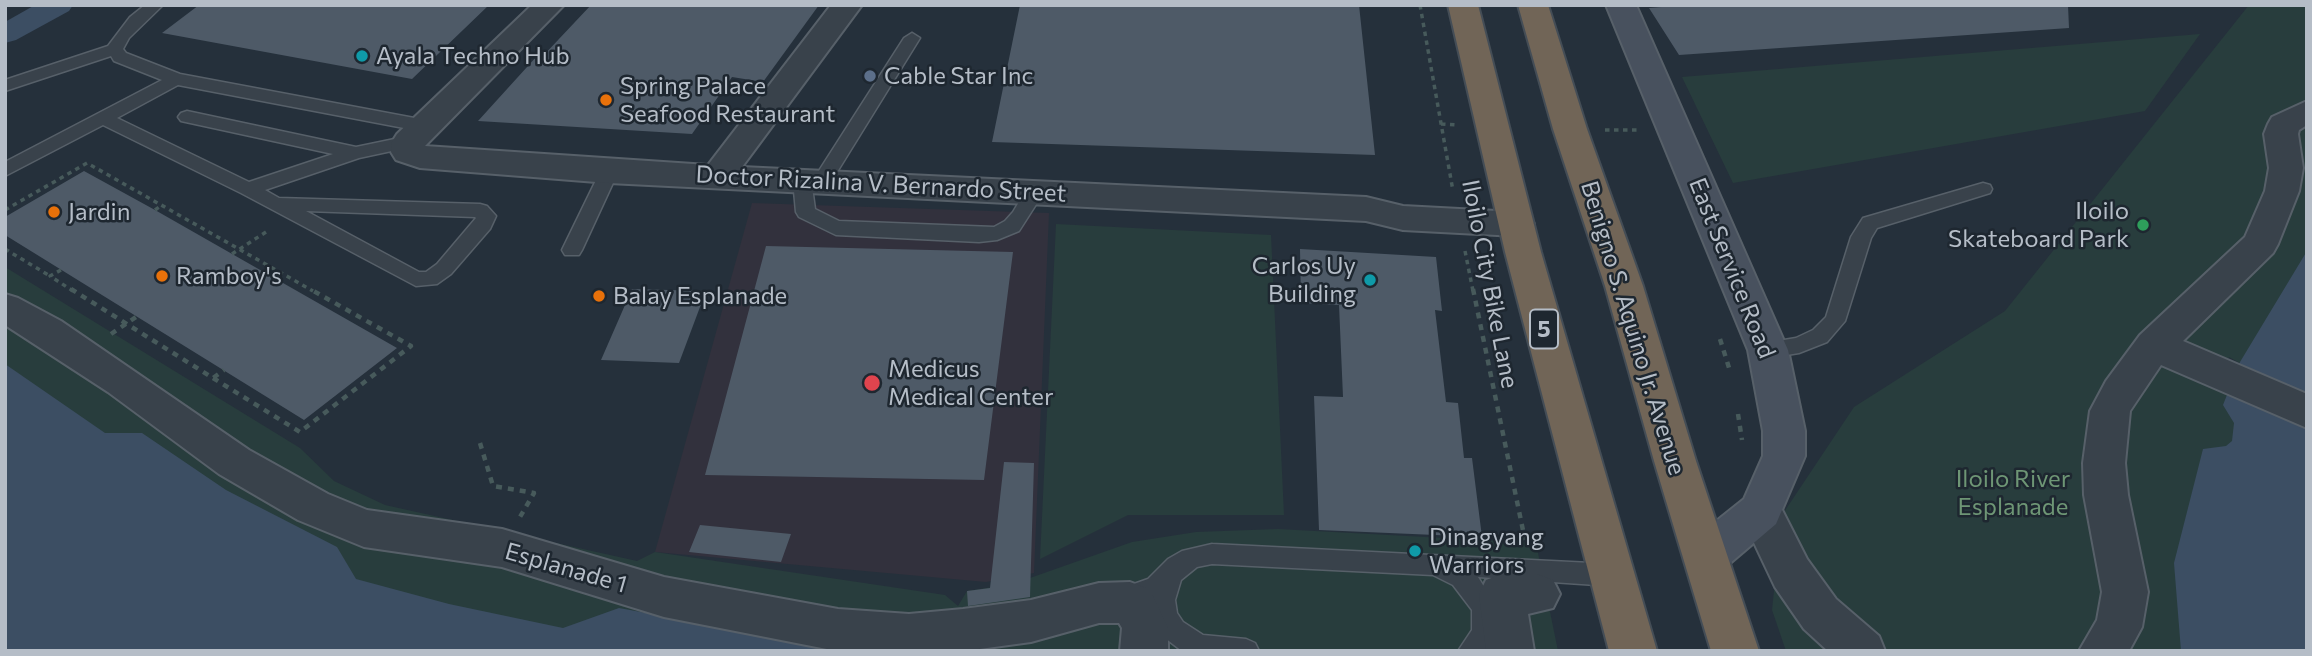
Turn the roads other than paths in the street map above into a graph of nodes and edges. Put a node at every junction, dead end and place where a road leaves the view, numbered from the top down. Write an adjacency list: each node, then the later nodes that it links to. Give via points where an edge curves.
1 (155, 5): 8 (lane, via 136,20)
2 (549, 5): 14 (street)
3 (847, 5): 18 (street)
4 (1463, 5): 24 (highway, 5)
5 (1533, 5): 31 (highway, Benigno S. Aquino Jr. Avenue)
6 (1621, 5): 28 (main road, East Service Road)
7 (912, 38): 19 (lane)
8 (115, 49): 9 (lane, via 120,57); 10 (lane)
9 (176, 79): 13 (lane); 14 (lane)
10 (5, 86)
11 (2307, 111): 27 (street, via 2284,124 2282,191 2260,244)
12 (187, 117): 15 (lane)
13 (102, 118): 16 (lane); 20 (lane)
14 (417, 134): 15 (lane); 17 (street, Doctor Rizalina V. Bernardo Street, via 408,152 420,157)
15 (356, 153): 20 (lane)
16 (5, 170)
17 (609, 172): 18 (street, Doctor Rizalina V. Bernardo Street); 25 (lane)
18 (717, 177): 19 (street, Doctor Rizalina V. Bernardo Street)
19 (812, 180): 22 (street, Doctor Rizalina V. Bernardo Street); 22 (lane, via 806,212 836,228 997,233 1020,218)
20 (248, 189): 23 (lane)
21 (1983, 189): 28 (lane, via 1870,223 1861,237 1835,321 1820,336)
22 (1035, 191): 24 (street, Doctor Rizalina V. Bernardo Street, via 1366,209 1403,218 1457,210)
23 (286, 209): 23 (lane, via 480,211 486,216 444,269 430,279 416,279)
24 (1513, 212): 34 (highway, 5)
25 (572, 250)
26 (5, 308): 36 (street, Esplanade 1, via 91,360 234,462 313,507 364,528 502,548 664,597 871,633 909,635 1031,621)
27 (2154, 345): 29 (street); 45 (street, via 2120,392 2106,433 2106,495 2124,592 2119,627)
28 (1768, 350): 30 (main road, East Service Road, via 1784,431 1784,456)
29 (2307, 412)
30 (1761, 511): 31 (main road, East Service Road); 44 (street, via 1791,573 1820,614)
31 (1706, 556): 43 (highway, Benigno S. Aquino Jr. Avenue)
32 (1418, 564): 33 (lane, via 1212,554 1191,558); 35 (lane); 40 (lane, via 1453,572 1476,591 1486,617 1485,633)
33 (1177, 567): 36 (lane); 39 (lane, via 1166,582 1162,600 1174,630 1202,647)
34 (1611, 575): 35 (lane); 42 (highway, 5)
35 (1535, 582): 41 (street, via 1502,594)
36 (1137, 594): 37 (street, via 1130,602 1145,628); 38 (lane, via 1153,614)
37 (1144, 651)
38 (1162, 651)
39 (1246, 651)
40 (1471, 651)
41 (1510, 651)
42 (1633, 651)
43 (1735, 651)
44 (1862, 651)
45 (2102, 651)

